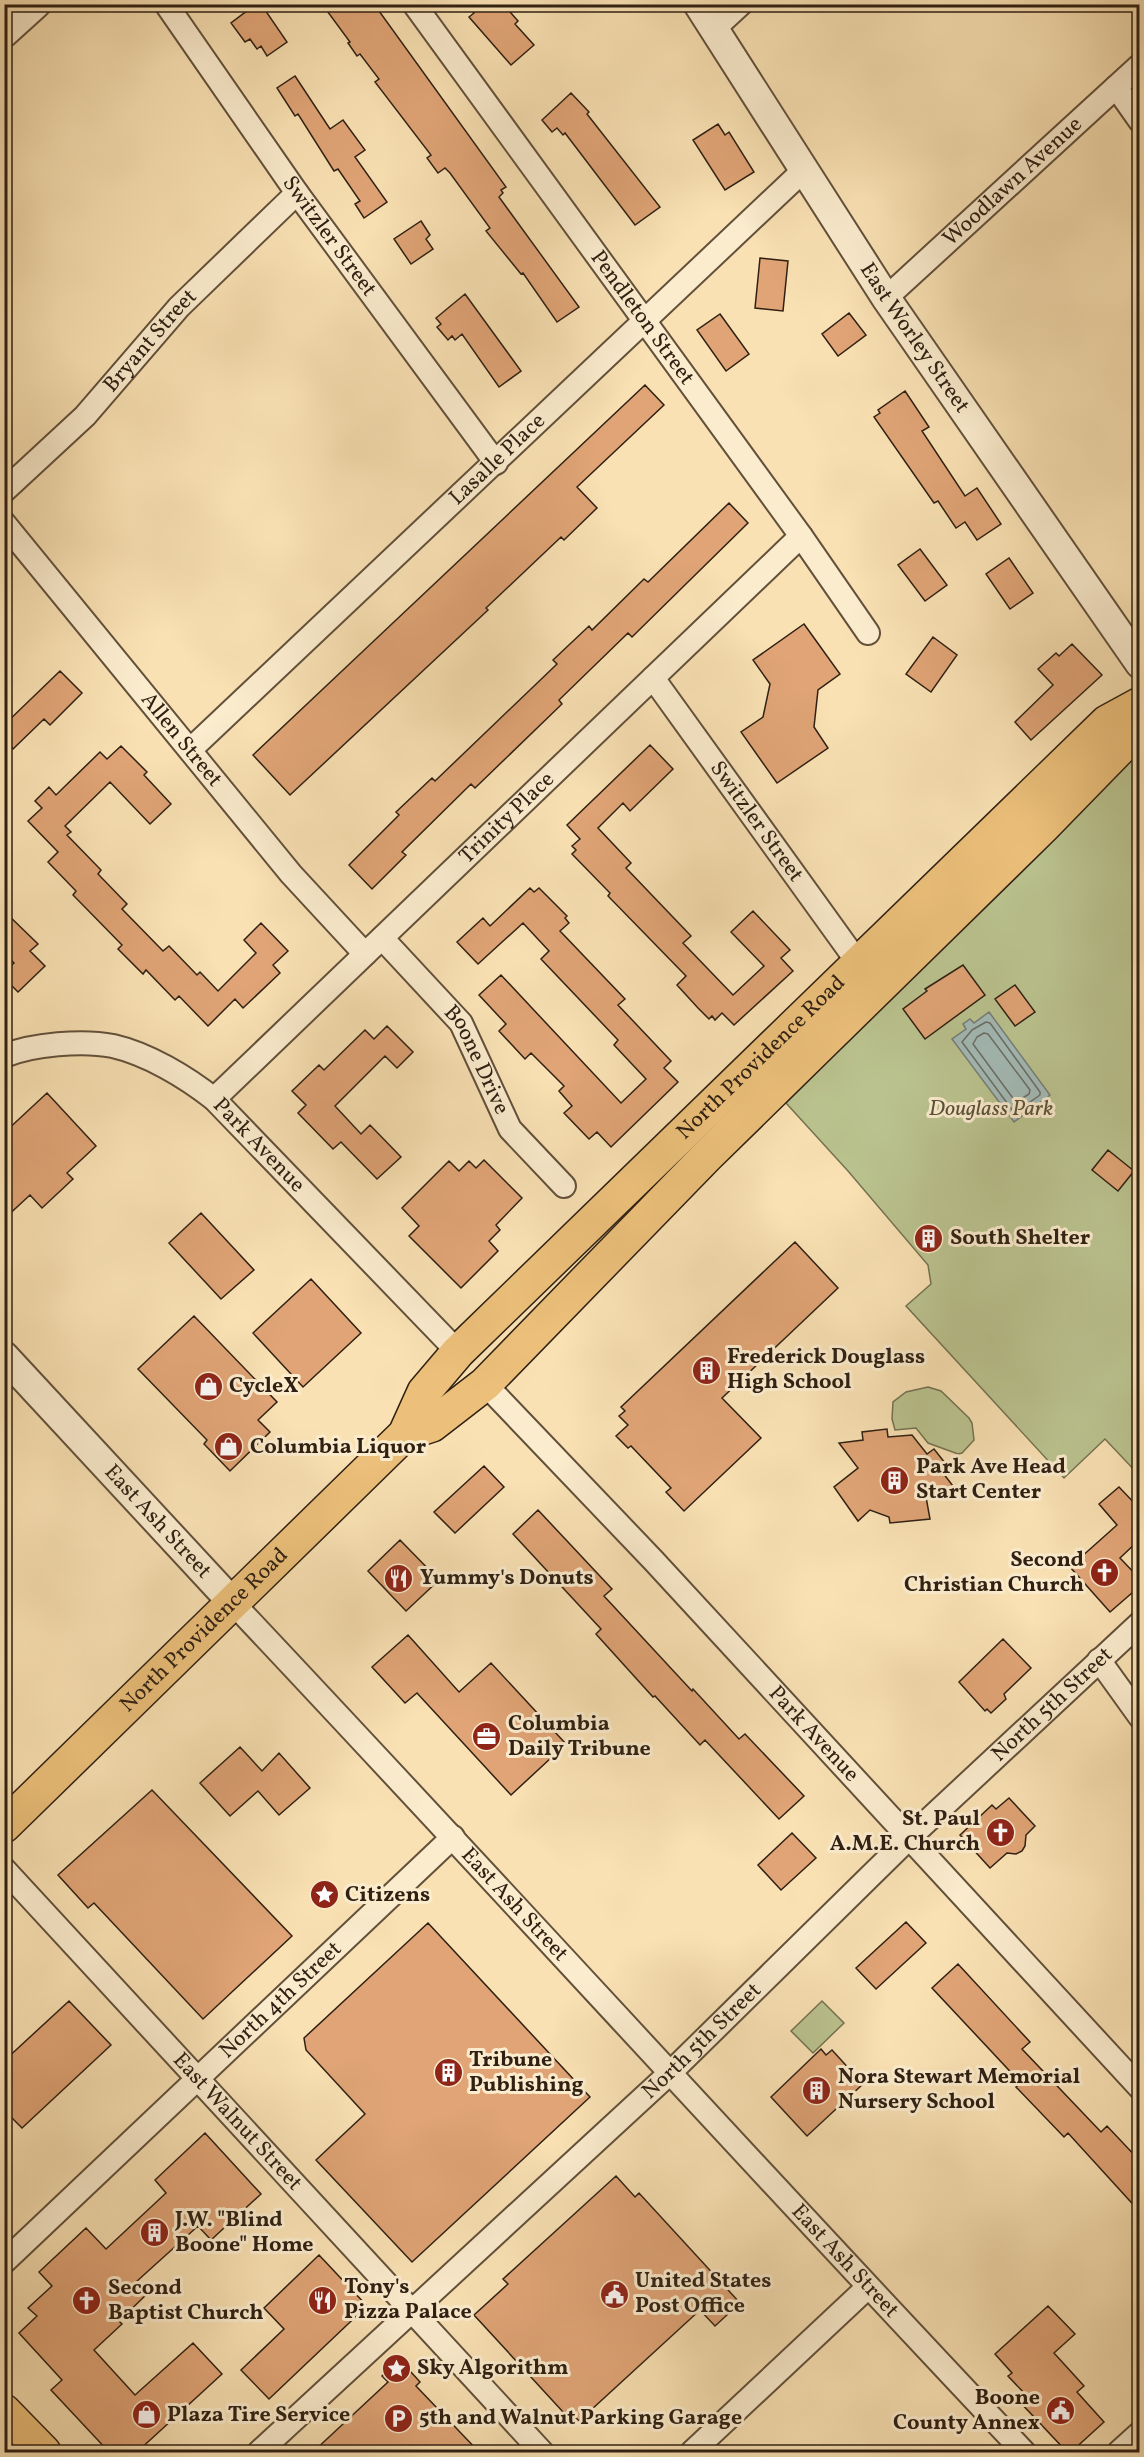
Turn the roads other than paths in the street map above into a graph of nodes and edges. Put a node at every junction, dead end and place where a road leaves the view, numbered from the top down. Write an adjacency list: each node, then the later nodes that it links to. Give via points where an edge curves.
1 (36, 4): 7 (street)
2 (166, 4): 12 (street, Switzler Street)
3 (414, 4): 14 (street, Pendleton Street)
4 (698, 4): 6 (street, East Worley Street)
5 (741, 4): 6 (street)
6 (715, 28): 11 (street, East Worley Street)
7 (4, 33)
8 (1140, 65): 9 (street, Woodlawn Avenue)
9 (1116, 87): 10 (street); 13 (street, Woodlawn Avenue)
10 (1140, 121)
11 (805, 169): 13 (street, East Worley Street); 14 (street, Lasalle Place)
12 (297, 193): 15 (street, Switzler Street); 16 (street, Bryant Street, via 178,307 85,416)
13 (886, 298): 20 (street, East Worley Street)
14 (644, 323): 15 (street, Lasalle Place); 18 (street, Pendleton Street)
15 (496, 463): 24 (street, Lasalle Place)
16 (4, 492)
17 (4, 523): 24 (street, Allen Street)
18 (801, 536): 19 (street, Pendleton Street); 21 (street, Trinity Place)
19 (868, 633)
20 (1140, 664)
21 (653, 678): 25 (street, Trinity Place); 27 (street, Switzler Street)
22 (1140, 704): 27 (main road, North Providence Road, via 1107,722)
23 (1140, 721): 34 (main road, North Providence Road, via 1120,748 1058,811 706,1157)
24 (190, 750): 26 (street, Allen Street, via 291,874)
25 (382, 938): 26 (street, Trinity Place); 30 (street, Boone Drive, via 461,1023 510,1129)
26 (365, 954): 29 (street, Trinity Place)
27 (860, 964): 31 (main road, North Providence Road)
28 (4, 1056): 29 (street, Park Avenue, via 52,1044 113,1046 154,1062 194,1083)
29 (214, 1099): 32 (street, Park Avenue)
30 (564, 1186)
31 (534, 1278): 32 (main road, North Providence Road); 34 (main road, via 490,1341 479,1367)
32 (458, 1352): 35 (main road, North Providence Road, via 423,1392)
33 (4, 1356): 36 (street, East Ash Street)
34 (485, 1384): 35 (main road, North Providence Road); 42 (street, Park Avenue, via 653,1560)
35 (418, 1430): 36 (main road, North Providence Road)
36 (232, 1602): 40 (main road, North Providence Road); 41 (street, East Ash Street)
37 (1140, 1623): 38 (street, North 5th Street)
38 (1099, 1660): 39 (street); 42 (street, North 5th Street)
39 (1140, 1717)
40 (4, 1826)
41 (453, 1837): 44 (street, East Ash Street); 45 (street, North 4th Street)
42 (908, 1839): 44 (street, North 5th Street); 46 (street, Park Avenue)
43 (4, 1869): 45 (street, East Walnut Street)
44 (670, 2073): 48 (street, East Ash Street); 49 (street, North 5th Street)
45 (196, 2079): 47 (street, North 4th Street); 49 (street, East Walnut Street)
46 (1140, 2088)
47 (4, 2262)
48 (868, 2287): 55 (street); 56 (street, East Ash Street)
49 (410, 2310): 53 (street, North 5th Street); 54 (street, East Walnut Street)
50 (4, 2411): 52 (main road)
51 (1140, 2433): 57 (street)
52 (44, 2452)
53 (259, 2452)
54 (542, 2452)
55 (692, 2452)
56 (1024, 2452)
57 (1119, 2452)

